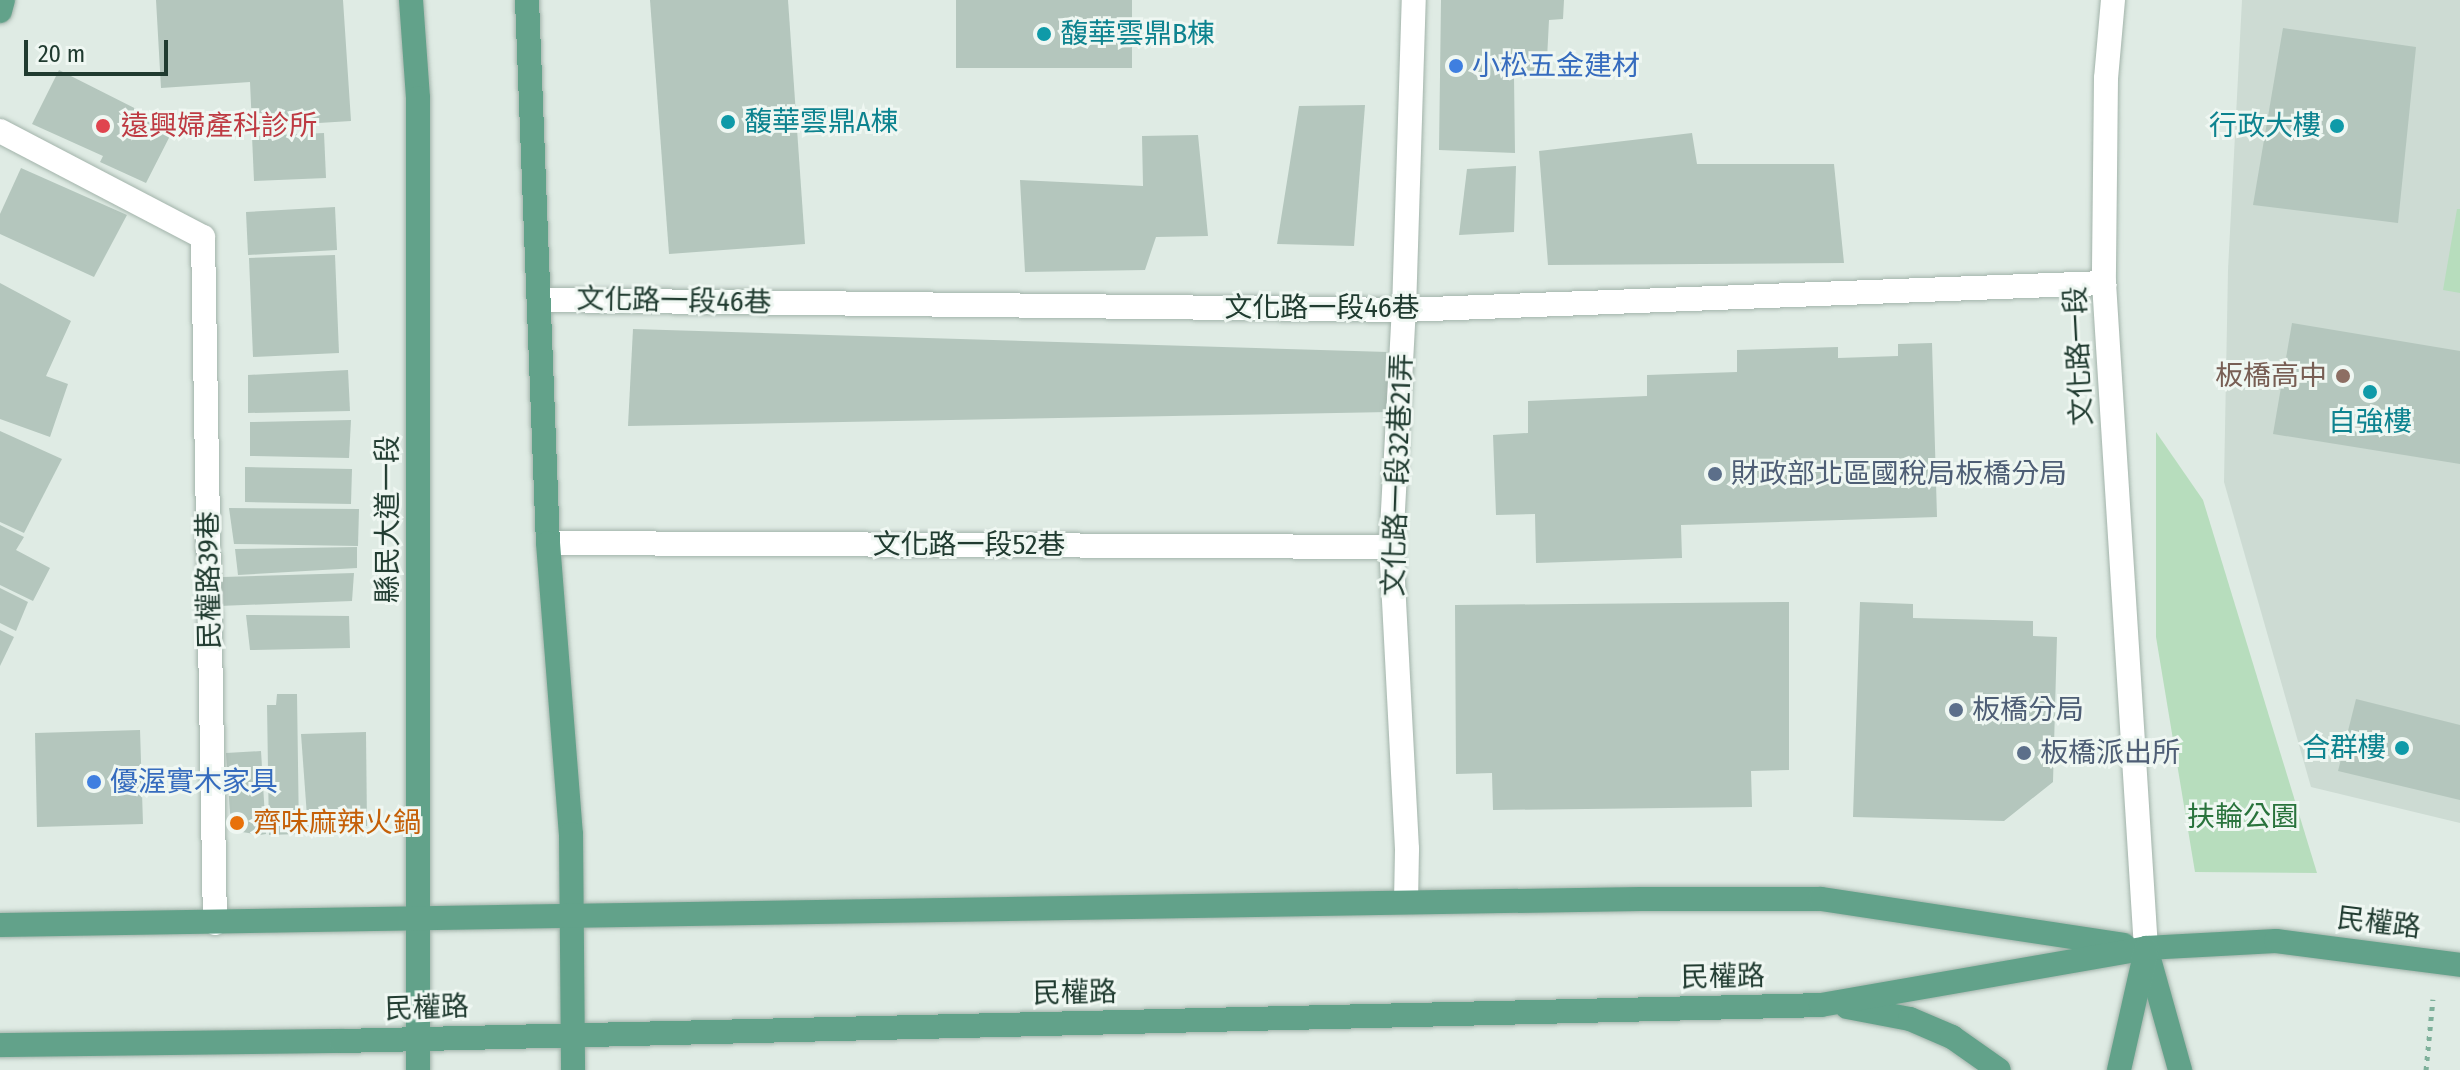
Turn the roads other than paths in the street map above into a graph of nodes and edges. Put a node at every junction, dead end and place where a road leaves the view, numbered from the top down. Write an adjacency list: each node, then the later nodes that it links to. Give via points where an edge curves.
1 (3, 0): 6 (main road)
2 (411, 0): 15 (main road, 縣民大道一段, via 418,98)
3 (527, 0): 9 (main road)
4 (1414, 0): 10 (street, 文化路一段32巷21弄)
5 (2113, 0): 8 (street, 文化路一段, via 2106,78)
6 (0, 11)
7 (0, 131): 16 (street, 民權路39巷, via 203,237)
8 (2104, 283): 10 (street, 文化路一段46巷); 18 (street, 文化路一段)
9 (541, 300): 10 (street, 文化路一段46巷); 11 (main road)
10 (1404, 310): 12 (street, 文化路一段32巷21弄)
11 (548, 543): 12 (street, 文化路一段52巷); 14 (main road, via 571,834)
12 (1391, 547): 13 (street, 文化路一段32巷21弄)
13 (1406, 902): 14 (main road, 民權路); 18 (main road, 民權路, via 1821,899)
14 (572, 916): 15 (main road, 民權路); 21 (main road)
15 (416, 919): 16 (main road, 民權路); 22 (main road, 縣民大道一段)
16 (215, 923): 17 (main road, 民權路)
17 (0, 925)
18 (2146, 948): 19 (main road, 民權路, via 2276,941); 20 (main road, 民權路); 27 (main road, 文化路一段); 28 (main road, 文化路一段)
19 (2448, 963)
20 (1821, 1005): 21 (main road, 民權路); 26 (main road, via 1866,1008 1910,1019 1952,1037)
21 (572, 1035): 22 (main road, 民權路); 25 (main road)
22 (418, 1038): 23 (main road, 民權路); 24 (main road, 縣民大道一段)
23 (0, 1045)
24 (418, 1070)
25 (573, 1070)
26 (1999, 1070)
27 (2119, 1070)
28 (2180, 1070)

